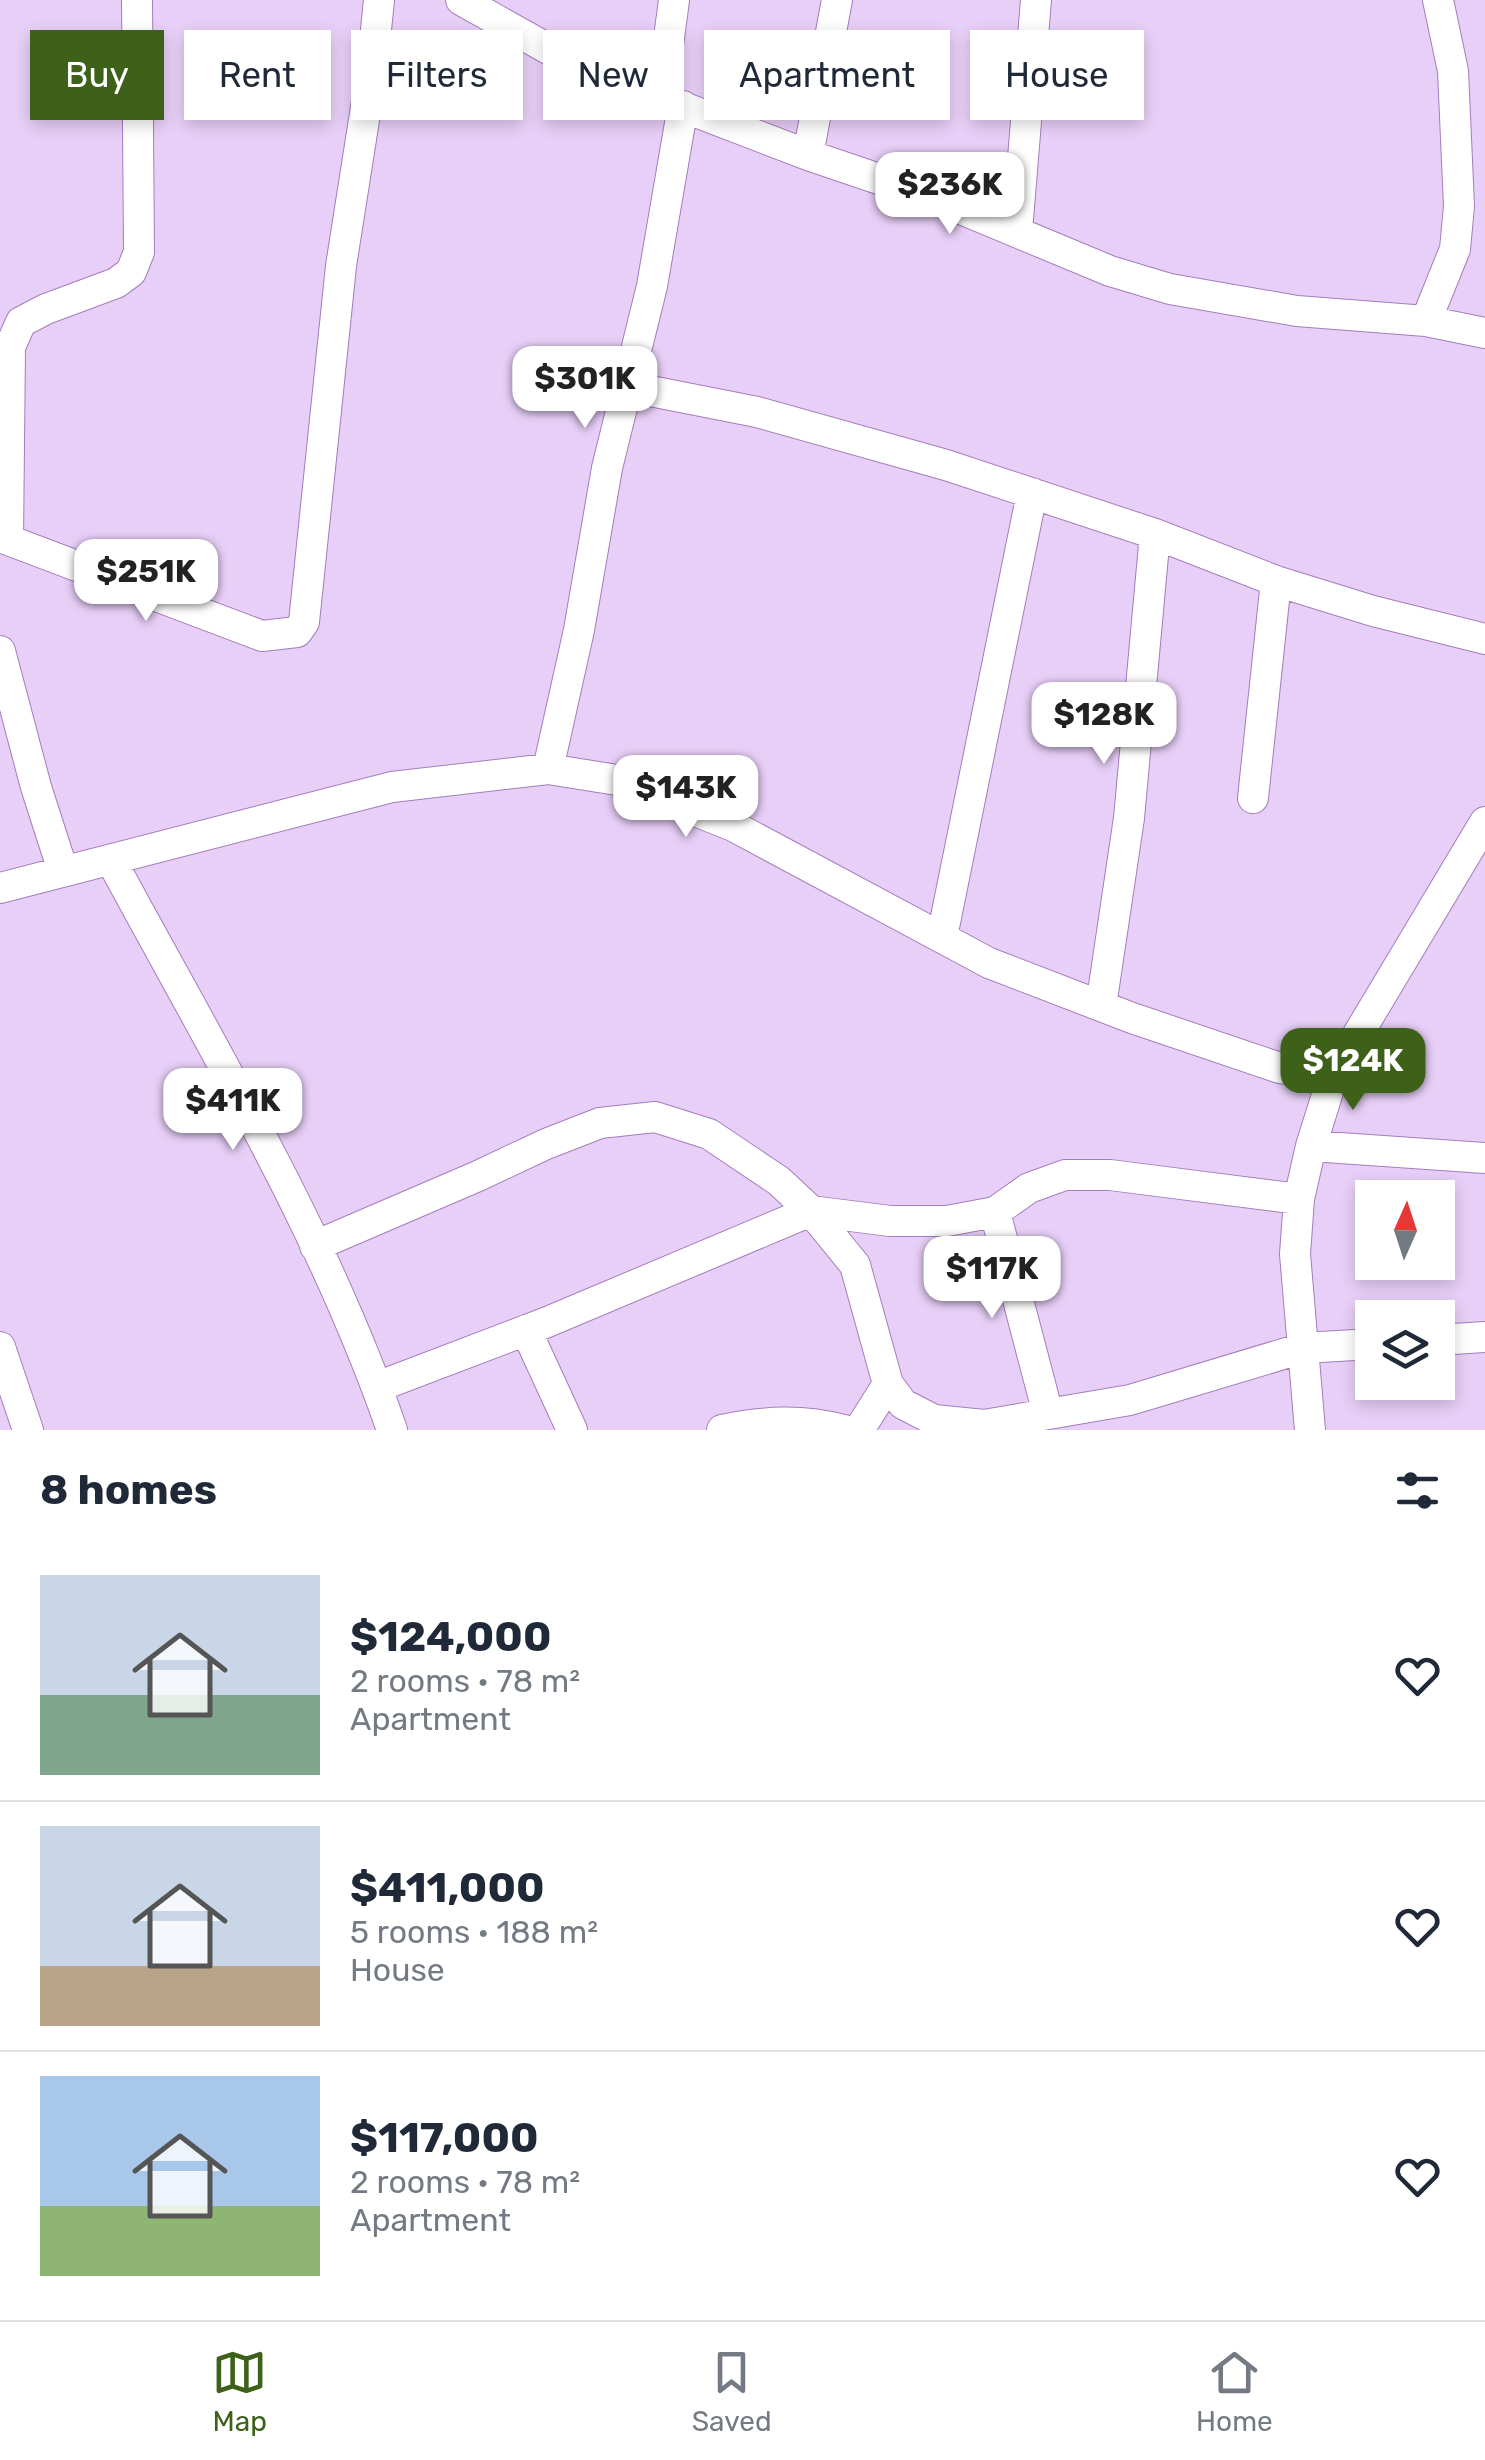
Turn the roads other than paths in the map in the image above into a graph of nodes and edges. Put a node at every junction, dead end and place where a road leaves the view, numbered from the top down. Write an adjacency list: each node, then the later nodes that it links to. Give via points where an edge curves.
1 (137, 0): 19 (street, via 140,252 131,272 116,283 22,322 10,347)
2 (379, 0): 19 (street, via 341,266 304,622 297,632 262,636)
3 (461, 0): 9 (street)
4 (674, 0): 8 (street)
5 (837, 0): 12 (street)
6 (1036, 0): 13 (street)
7 (1438, 0): 14 (street, via 1453,71 1460,206 1454,249)
8 (673, 30)
9 (543, 46)
10 (684, 107): 12 (street)
11 (670, 120): 16 (street, via 652,286)
12 (808, 155): 13 (street)
13 (1016, 231): 14 (street, via 1170,289 1298,311)
14 (1426, 321): 15 (street)
15 (1485, 333)
16 (626, 386): 17 (street, via 757,412); 23 (street)
17 (1032, 493): 18 (street); 29 (street)
18 (1155, 534): 20 (street); 30 (street, via 1130,818)
19 (4, 538)
20 (1276, 581): 21 (street); 24 (street)
21 (1485, 639)
22 (1, 662): 27 (street)
23 (548, 769): 26 (street, via 392,787); 29 (street, via 617,780 733,826)
24 (1254, 798)
25 (1485, 822): 31 (street)
26 (111, 860): 27 (street); 37 (street)
27 (63, 871): 28 (street)
28 (0, 888)
29 (942, 937): 30 (street, via 988,963)
30 (1101, 1006): 31 (street, via 1280,1068)
31 (1333, 1076): 32 (street)
32 (1310, 1146): 33 (street); 34 (street)
33 (1485, 1158)
34 (1298, 1199): 36 (street, via 1065,1175 1029,1188); 43 (street, via 1294,1254)
35 (812, 1211): 36 (street, via 890,1221); 37 (street, via 709,1134 655,1117 600,1123); 38 (street); 44 (street, via 854,1266)
36 (995, 1212): 46 (street)
37 (316, 1246): 45 (street)
38 (526, 1330): 45 (street); 49 (street)
39 (1485, 1337): 40 (street)
40 (1455, 1339)
41 (1355, 1345): 43 (street)
42 (0, 1347): 47 (street)
43 (1303, 1348): 46 (street, via 1130,1400); 53 (street)
44 (888, 1384): 46 (street, via 903,1404 934,1420 984,1425); 52 (street)
45 (377, 1388): 48 (street)
46 (1048, 1414)
47 (28, 1430)
48 (392, 1430)
49 (572, 1430)
50 (722, 1430): 51 (street, via 788,1421)
51 (844, 1430)
52 (859, 1430)
53 (1310, 1430)

